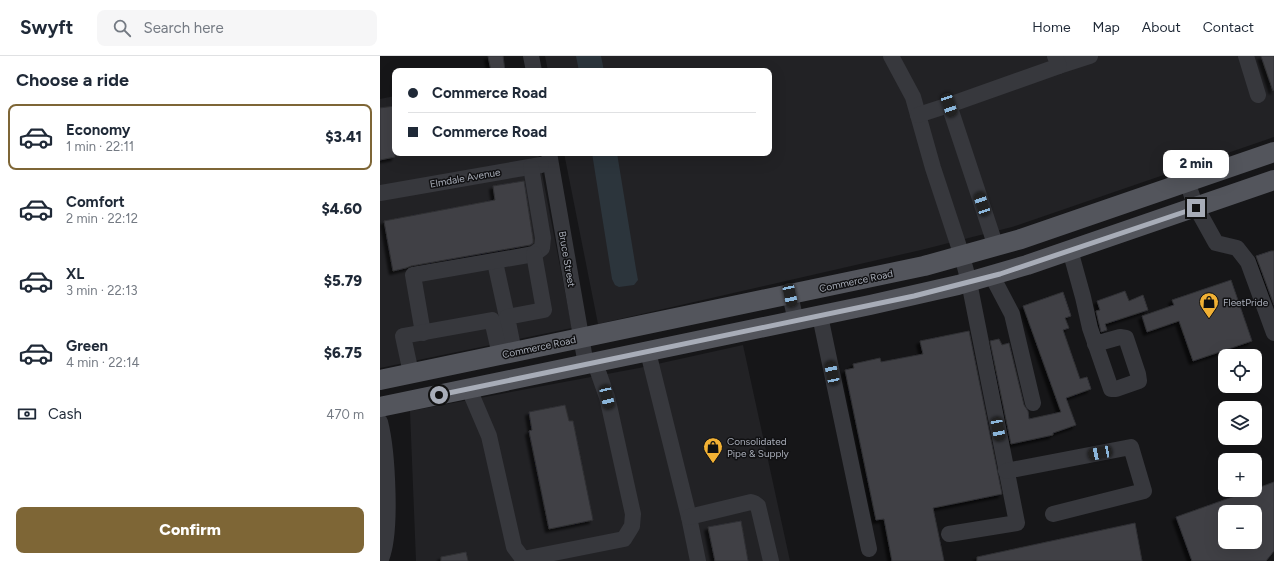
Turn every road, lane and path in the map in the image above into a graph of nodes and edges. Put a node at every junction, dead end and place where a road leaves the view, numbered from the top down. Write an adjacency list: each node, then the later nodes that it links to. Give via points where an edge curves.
1 (532, 56): 6 (street)
2 (891, 56): 9 (street, via 913,97)
3 (1090, 56): 5 (street)
4 (1246, 56): 7 (street)
5 (1057, 61): 8 (street)
6 (534, 68)
7 (1258, 95)
8 (949, 105): 9 (street); 17 (street)
9 (918, 115): 20 (street)
10 (1274, 152): 14 (main road, Commerce Road)
11 (550, 158): 12 (street, Elmdale Avenue); 30 (street, Bruce Street)
12 (531, 167): 15 (street, Elmdale Avenue); 19 (street, via 543,238 542,248)
13 (1274, 180): 16 (main road)
14 (1187, 182): 16 (street); 17 (main road, Commerce Road)
15 (380, 193)
16 (1196, 208): 18 (main road); 29 (street, via 1216,243 1236,248 1248,262)
17 (996, 247): 20 (main road, Commerce Road)
18 (1070, 250): 22 (main road); 31 (street)
19 (534, 254): 21 (street); 26 (street, via 544,310)
20 (962, 256): 23 (street); 24 (main road, Commerce Road)
21 (495, 262): 26 (street); 28 (street, via 413,275)
22 (992, 276): 23 (main road); 38 (street, via 1012,314)
23 (969, 282): 25 (main road); 41 (street)
24 (790, 295): 27 (street); 30 (main road, Commerce Road)
25 (820, 316): 27 (main road); 45 (street)
26 (507, 317): 33 (street)
27 (796, 321): 32 (main road)
28 (423, 333): 33 (street, via 492,320); 35 (street, via 403,336)
29 (1274, 333)
30 (582, 338): 33 (main road, Commerce Road); 34 (street, Bruce Street)
31 (1095, 344)
32 (648, 352): 34 (main road); 43 (street)
33 (507, 354): 35 (main road, Commerce Road)
34 (590, 364): 37 (main road); 37 (street, Bruce Street, via 607,397 633,514 632,526 624,538 522,559 514,547 489,436)
35 (411, 374): 36 (main road, Commerce Road)
36 (380, 380)
37 (469, 389): 39 (main road)
38 (1033, 403)
39 (380, 407)
40 (380, 422): 46 (street, via 387,490 387,527)
41 (1006, 471): 42 (street, via 1131,447 1144,491); 44 (street, via 1017,523)
42 (1053, 514)
43 (689, 517): 47 (street); 48 (street, via 754,503 758,506)
44 (949, 534)
45 (869, 549)
46 (380, 561)
47 (698, 561)
48 (770, 561)

